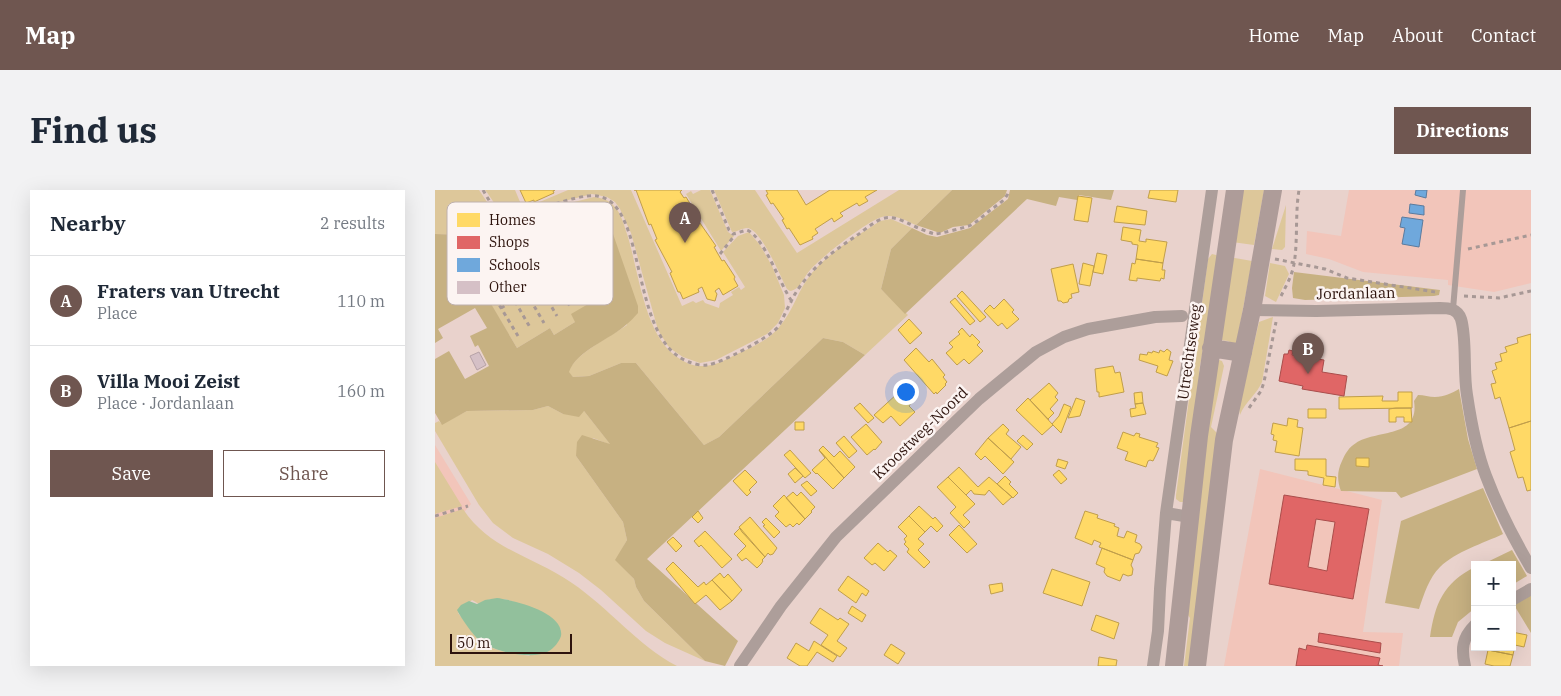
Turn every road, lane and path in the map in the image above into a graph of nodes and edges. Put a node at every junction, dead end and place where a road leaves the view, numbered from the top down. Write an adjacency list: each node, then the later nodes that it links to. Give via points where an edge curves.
1 (483, 190): 9 (path)
2 (713, 190): 13 (path, via 729,230)
3 (1009, 190): 20 (path, via 1006,198 970,226 941,234 892,218 875,223 831,253)
4 (1212, 190): 41 (street, Utrechtseweg)
5 (1235, 190): 37 (main road, Utrechtseweg)
6 (1273, 190): 29 (main road)
7 (1299, 190): 17 (path)
8 (1463, 190): 15 (lane)
9 (490, 202)
10 (563, 202): 11 (path, via 596,195)
11 (612, 202)
12 (613, 203): 20 (path, via 620,211 629,234 657,332 668,349 688,362 715,363 761,340 775,330)
13 (736, 234): 16 (path); 20 (path, via 747,230 753,234 763,246)
14 (1531, 235): 15 (path)
15 (1459, 251): 19 (lane)
16 (720, 254)
17 (1294, 262): 19 (path, Jordanlaan, via 1347,278); 30 (path)
18 (1531, 292): 19 (path, Jordanlaan, via 1499,298)
19 (1455, 295): 31 (lane)
20 (791, 300)
21 (499, 305): 27 (path)
22 (506, 305): 27 (path)
23 (518, 305): 35 (path)
24 (533, 305): 34 (path)
25 (550, 305): 32 (path)
26 (569, 305): 28 (path)
27 (501, 308): 36 (path)
28 (571, 308)
29 (1252, 310): 30 (street, Jordanlaan); 38 (main road)
30 (1278, 311): 31 (street, Jordanlaan, via 1440,308); 39 (path, via 1264,382)
31 (1456, 311): 44 (street, via 1463,326 1467,393 1485,476 1513,538)
32 (557, 316)
33 (1182, 316): 48 (street, Kroostweg-Noord, via 1089,329 1064,337 1036,352 979,399 836,537 781,606)
34 (544, 323)
35 (531, 328)
36 (518, 336)
37 (1211, 348): 38 (main road, Utrechtseweg); 43 (main road, Utrechtseweg)
38 (1243, 353): 51 (main road, via 1224,440)
39 (1245, 413)
40 (468, 506): 42 (path)
41 (1166, 513): 43 (street); 49 (street, Utrechtseweg)
42 (435, 516)
43 (1190, 516): 50 (main road, Utrechtseweg)
44 (1531, 568)
45 (1531, 590): 46 (street)
46 (1516, 598)
47 (1471, 629): 52 (street, via 1461,648)
48 (740, 666)
49 (1153, 666)
50 (1173, 666)
51 (1197, 666)
52 (1465, 666)

